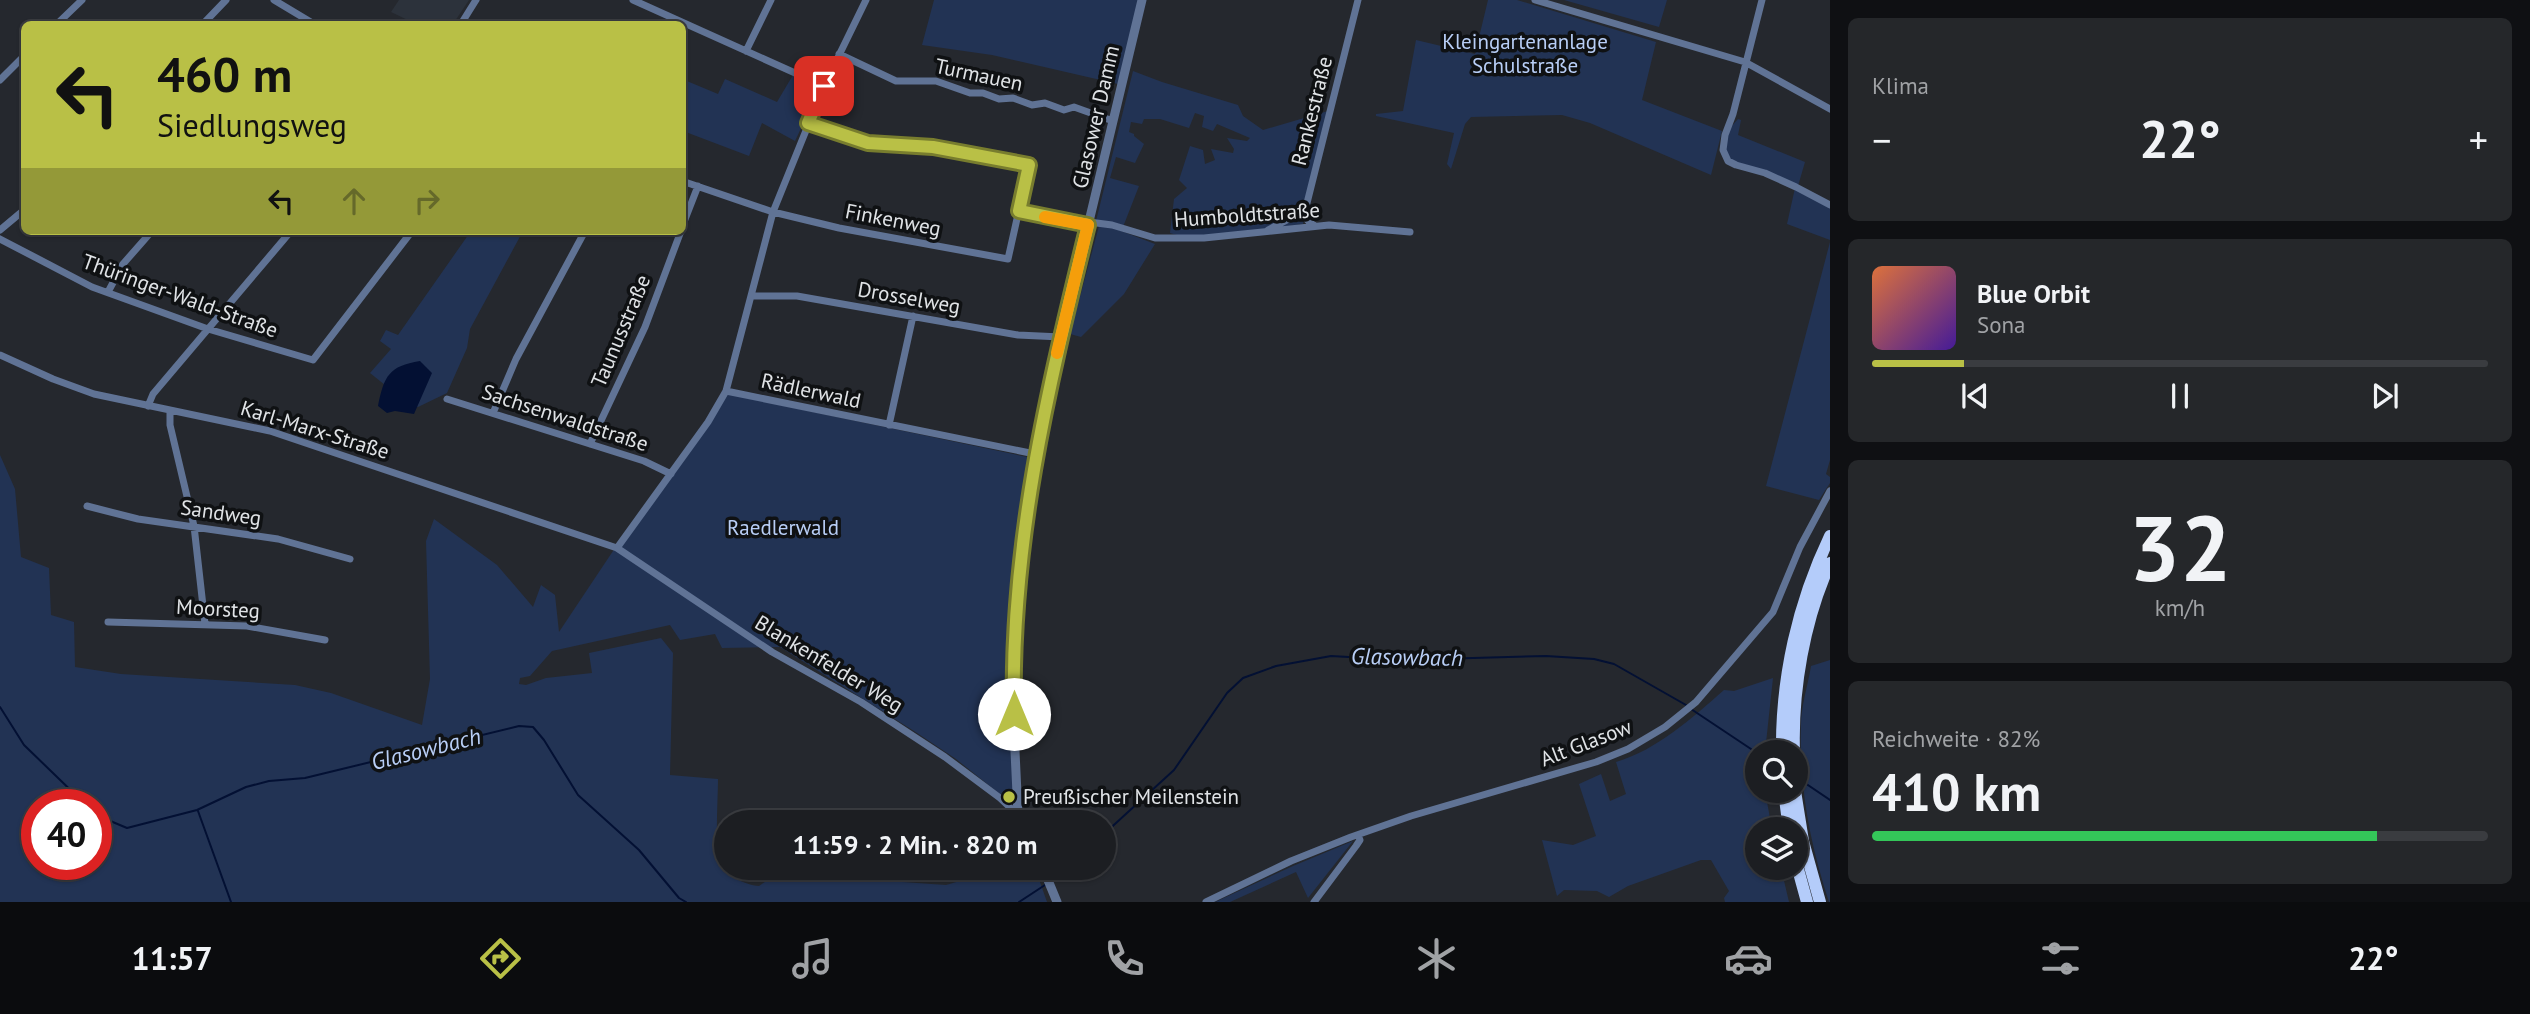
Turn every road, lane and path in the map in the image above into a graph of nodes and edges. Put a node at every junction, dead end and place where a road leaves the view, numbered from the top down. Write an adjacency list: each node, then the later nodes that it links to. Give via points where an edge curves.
1 (82, 0): 12 (street)
2 (226, 0): 13 (street)
3 (274, 0): 14 (street)
4 (476, 0): 15 (street)
5 (634, 0): 16 (street)
6 (771, 0): 18 (street)
7 (866, 0): 19 (street)
8 (1142, 0): 25 (street, Glasower Damm)
9 (1358, 0): 30 (street, Rankestraße)
10 (1535, 0): 21 (street)
11 (1762, 0): 21 (street)
12 (60, 21)
13 (206, 21)
14 (309, 21)
15 (463, 21)
16 (680, 21)
17 (686, 24): 18 (street)
18 (746, 51): 23 (street)
19 (839, 54): 23 (street); 25 (street, Turmauen, via 896,81 936,80 970,93 1032,105 1045,103 1064,110 1074,107)
20 (21, 59): 22 (street)
21 (1745, 62): 24 (street); 29 (street, via 1725,135 1723,150 1728,161)
22 (0, 80)
23 (824, 86): 26 (street)
24 (1830, 109)
25 (1113, 121): 35 (street, Glasower Damm)
26 (808, 123): 31 (street, via 868,143 933,147 1029,165); 33 (street)
27 (686, 182): 28 (street, Finkenweg)
28 (698, 186): 33 (street, Finkenweg); 34 (street, Taunusstraße)
29 (1830, 205)
30 (1306, 206): 36 (street, via 1304,215); 38 (street)
31 (1019, 211): 33 (street, Finkenweg, via 1008,259); 35 (street, Humboldtstraße)
32 (21, 212): 37 (street)
33 (773, 212): 47 (street)
34 (686, 218)
35 (1088, 224): 38 (street, Humboldtstraße, via 1112,225 1156,238); 50 (street, Glasower Damm)
36 (1316, 227): 38 (street, Humboldtstraße); 39 (street, Humboldtstraße)
37 (0, 230)
38 (1265, 232)
39 (1410, 232)
40 (148, 235): 46 (street, via 123,264)
41 (288, 235): 49 (street)
42 (409, 235): 49 (street, Thüringer-Wald-Straße, via 313,360)
43 (583, 235): 56 (street, via 516,359)
44 (680, 235): 58 (street, Taunusstraße, via 645,327)
45 (0, 239): 46 (street, Thüringer-Wald-Straße)
46 (107, 292): 49 (street, Thüringer-Wald-Straße)
47 (751, 296): 48 (street, Drosselweg, via 797,296); 52 (street)
48 (913, 316): 50 (street, Drosselweg, via 1018,335); 57 (street)
49 (208, 329): 54 (street)
50 (1061, 337): 59 (street, Glasower Damm)
51 (0, 355): 54 (street, Karl-Marx-Straße, via 94,394)
52 (726, 391): 57 (street, Rädlerwald); 60 (street)
53 (447, 399): 56 (street, Sachsenwaldstraße)
54 (148, 406): 55 (street, Karl-Marx-Straße)
55 (170, 410): 63 (street); 65 (street, Karl-Marx-Straße, via 270,431)
56 (494, 413): 58 (street, Sachsenwaldstraße)
57 (889, 425): 59 (street, Rädlerwald)
58 (590, 444): 60 (street, Sachsenwaldstraße)
59 (1035, 454): 76 (street, Glasower Damm, via 1014,624)
60 (671, 474): 65 (street)
61 (1830, 491): 77 (street, Alt Glasow, via 1773,612 1683,714 1641,743 1597,762)
62 (87, 506): 63 (street, Sandweg)
63 (194, 526): 66 (street, Sandweg, via 278,538); 69 (street)
64 (1830, 536): 71 (highway, via 1798,622)
65 (617, 548): 75 (street, Blankenfelder Weg, via 772,652 945,757)
66 (350, 559)
67 (1830, 563): 71 (highway)
68 (108, 622): 69 (street, Moorsteg)
69 (205, 624): 70 (street, Moorsteg)
70 (325, 640)
71 (1794, 666): 72 (highway); 73 (highway)
72 (1784, 740)
73 (1794, 740)
74 (1797, 803): 84 (highway)
75 (1011, 810)
76 (1019, 810)
77 (1358, 835): 81 (street, Alt Glasow); 82 (street, via 1360,840)
78 (1049, 880): 80 (street)
79 (1801, 880): 83 (highway)
80 (1057, 902)
81 (1206, 902)
82 (1314, 902)
83 (1807, 902)
84 (1820, 902)

